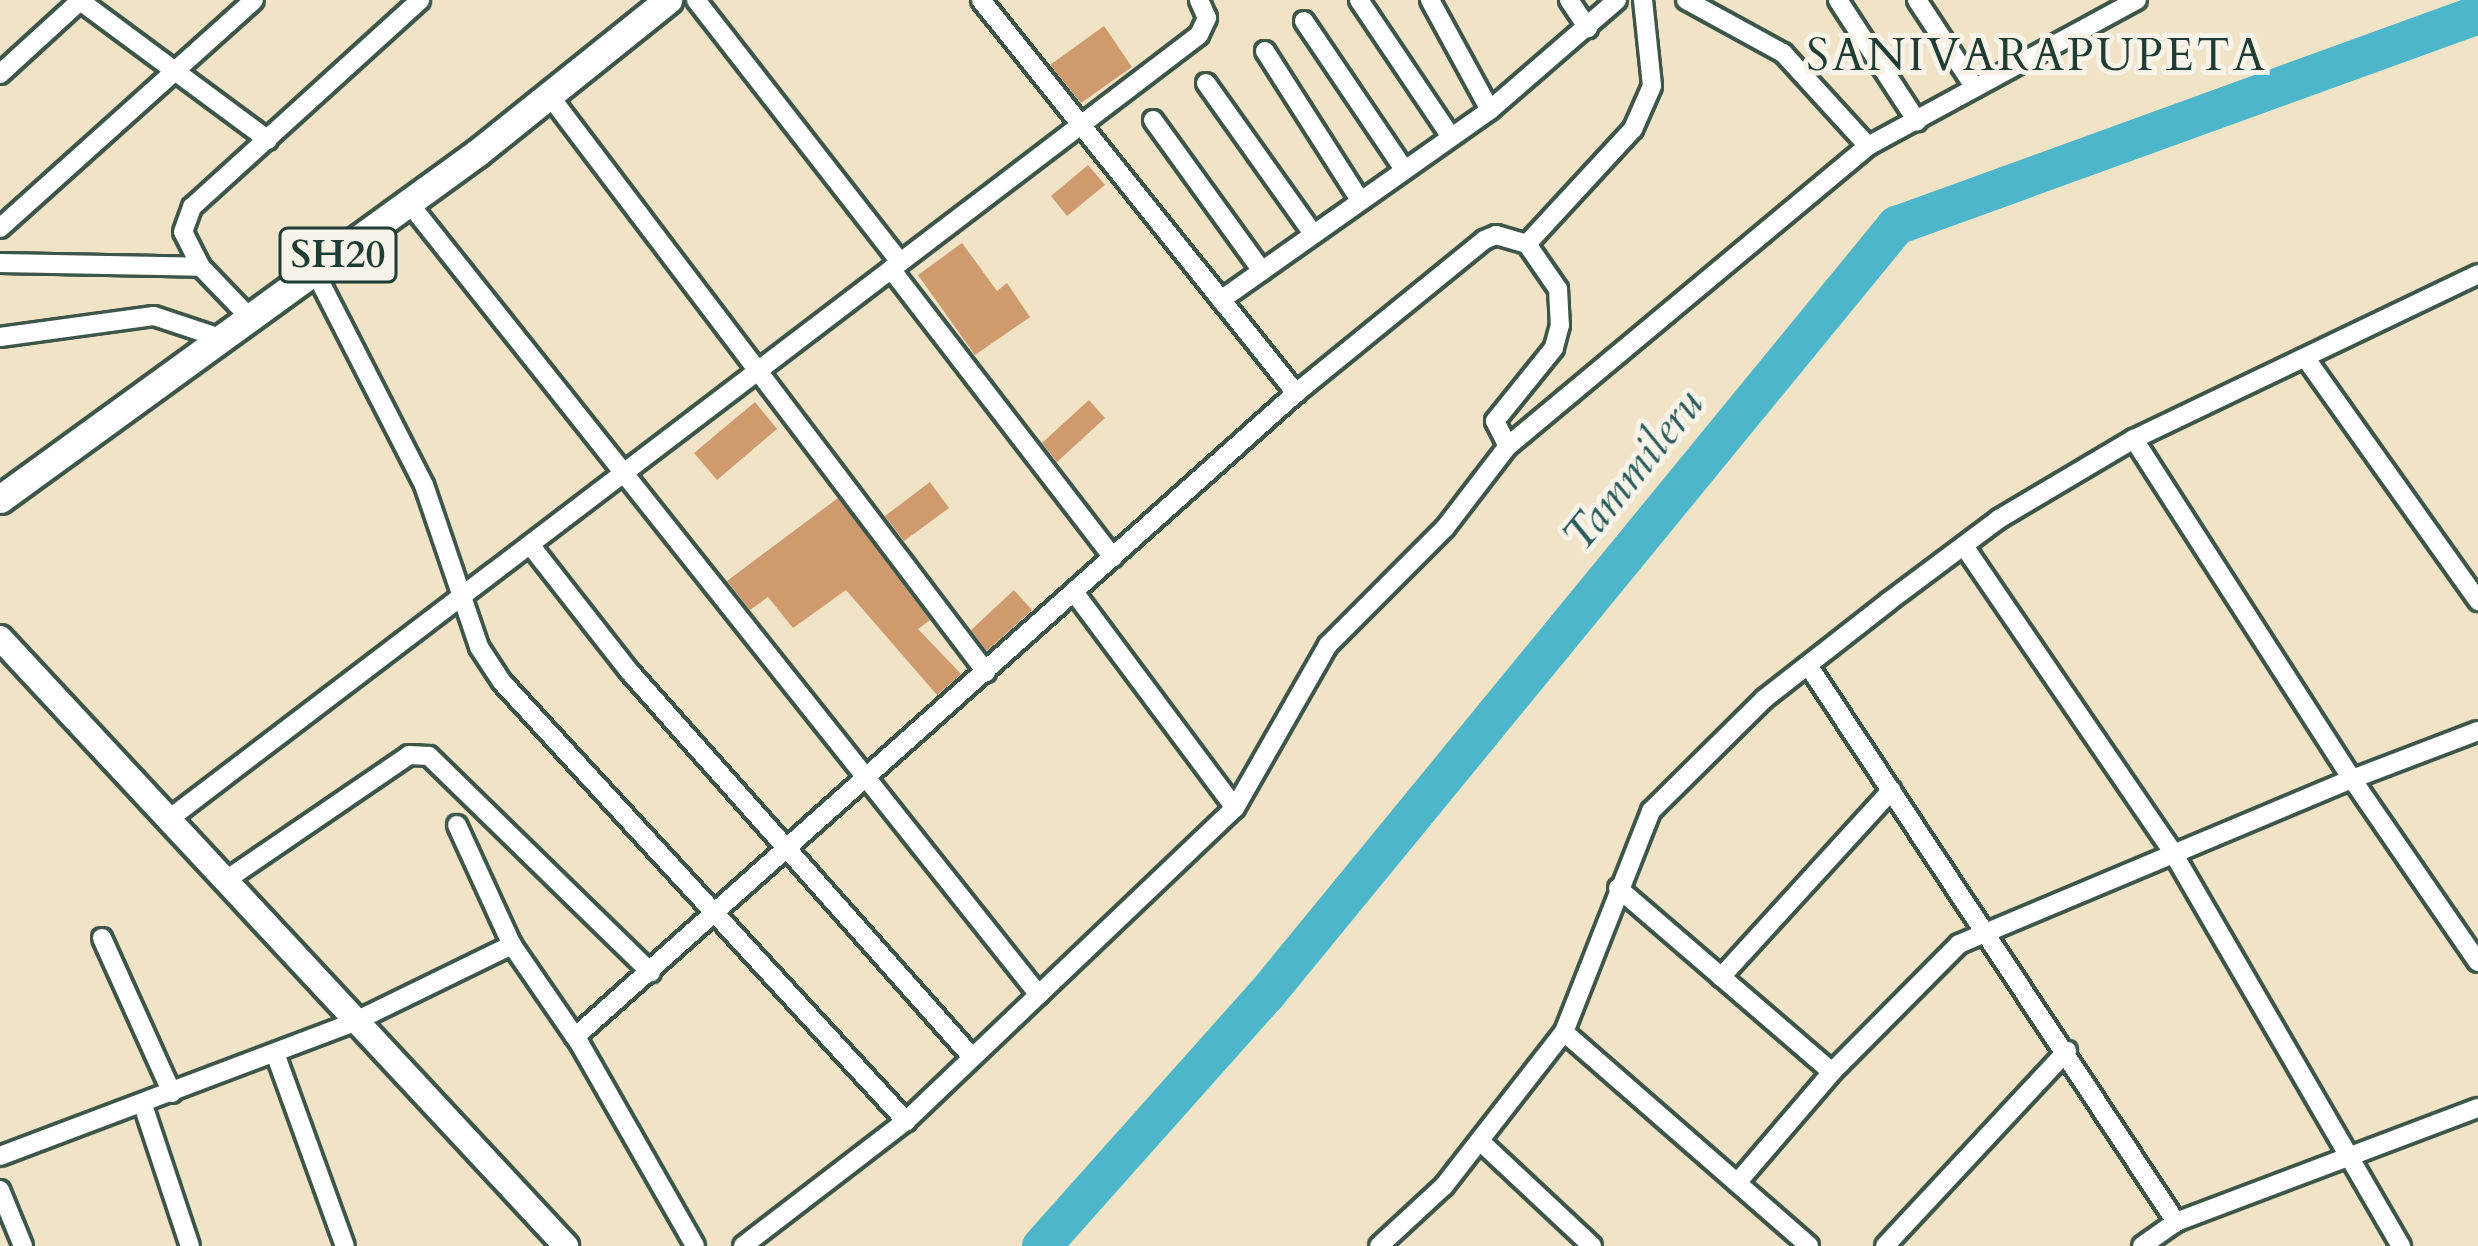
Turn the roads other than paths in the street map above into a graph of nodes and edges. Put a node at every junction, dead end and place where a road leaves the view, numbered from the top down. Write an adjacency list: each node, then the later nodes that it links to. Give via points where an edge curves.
1 (80, 0): 21 (street); 22 (street)
2 (254, 0): 22 (street)
3 (420, 0): 31 (street)
4 (668, 0): 25 (main road, SH20)
5 (696, 0): 40 (street)
6 (981, 0): 29 (street)
7 (1199, 0): 29 (street, via 1207,18 1198,35)
8 (1359, 0): 30 (street)
9 (1430, 0): 26 (street)
10 (1569, 0): 19 (street)
11 (1617, 0): 19 (street)
12 (1643, 0): 38 (street, via 1652,86 1633,129)
13 (1686, 0): 32 (street, via 1783,53)
14 (1838, 0): 28 (street)
15 (1917, 0): 24 (street)
16 (2137, 0): 17 (street)
17 (2104, 8): 24 (street)
18 (1304, 21): 33 (street)
19 (1588, 28): 26 (street)
20 (1265, 51): 34 (street)
21 (0, 74)
22 (172, 74): 31 (street); 36 (street)
23 (1206, 82): 37 (street)
24 (1975, 88): 28 (street)
25 (549, 95): 35 (main road, SH20); 50 (street)
26 (1490, 110): 30 (street)
27 (1153, 119): 42 (street)
28 (1916, 121): 32 (street)
29 (1080, 125): 40 (street); 45 (street)
30 (1451, 136): 33 (street)
31 (268, 140): 41 (street, via 183,220)
32 (1868, 146): 53 (street)
33 (1404, 169): 34 (street)
34 (1360, 200): 37 (street)
35 (409, 203): 43 (main road, SH20); 54 (street)
36 (0, 222)
37 (1312, 232): 42 (street)
38 (1527, 244): 51 (street, via 1496,235 1484,240); 53 (street, via 1558,289 1560,325 1554,348 1495,421)
39 (0, 263): 41 (street)
40 (896, 266): 50 (street); 58 (street)
41 (201, 267): 46 (street)
42 (1262, 271): 45 (street)
43 (315, 272): 46 (main road, SH20); 60 (street, via 424,485)
44 (2478, 274): 49 (street)
45 (1221, 300): 51 (street)
46 (251, 319): 48 (main road, SH20)
47 (0, 337): 48 (street, via 154,316)
48 (223, 339): 55 (main road, SH20)
49 (2307, 360): 52 (street); 61 (street)
50 (758, 371): 54 (street); 64 (street)
51 (1296, 393): 58 (street)
52 (2134, 439): 57 (street); 66 (street)
53 (1508, 446): 69 (street, via 1445,528 1328,645)
54 (621, 475): 56 (street); 67 (street)
55 (0, 499)
56 (531, 546): 60 (street); 72 (street, via 628,671)
57 (1964, 546): 63 (street); 73 (street)
58 (1113, 557): 59 (street)
59 (1074, 592): 64 (street); 69 (street)
60 (462, 597): 70 (street); 76 (street, via 478,647 502,682)
61 (2478, 601)
62 (0, 638): 70 (main road)
63 (1808, 665): 68 (street); 75 (street, via 1651,811)
64 (986, 672): 67 (street)
65 (2478, 731): 66 (street)
66 (2352, 779): 73 (street); 80 (street)
67 (863, 783): 72 (street); 83 (street)
68 (1892, 790): 77 (street); 82 (street)
69 (1235, 808): 83 (street)
70 (172, 816): 74 (main road)
71 (457, 825): 79 (street)
72 (790, 849): 76 (street); 89 (street)
73 (2172, 851): 77 (street); 96 (street)
74 (229, 878): 81 (street, via 410,755 429,756); 84 (main road)
75 (1618, 888): 82 (street); 85 (street)
76 (714, 917): 81 (street); 94 (street)
77 (1985, 929): 87 (street); 90 (street, via 1959,944)
78 (102, 938): 91 (street)
79 (512, 945): 84 (street); 86 (street)
80 (2478, 962)
81 (651, 973): 86 (street)
82 (1721, 976): 90 (street)
83 (1039, 995): 89 (street)
84 (354, 1022): 88 (street); 104 (main road)
85 (1564, 1032): 95 (street); 98 (street)
86 (575, 1037): 105 (street)
87 (2067, 1052): 100 (street); 110 (street)
88 (274, 1053): 91 (street); 103 (street)
89 (972, 1057): 94 (street)
90 (1832, 1072): 98 (street)
91 (172, 1093): 92 (street)
92 (143, 1105): 97 (street); 102 (street)
93 (2478, 1108): 96 (street)
94 (906, 1120): 106 (street)
95 (1481, 1142): 107 (street); 108 (street)
96 (2353, 1154): 100 (street); 112 (street)
97 (0, 1156)
98 (1737, 1184): 109 (street)
99 (0, 1190): 101 (street)
100 (2176, 1222): 111 (street)
101 (23, 1246)
102 (190, 1246)
103 (345, 1246)
104 (566, 1246)
105 (694, 1246)
106 (743, 1246)
107 (1379, 1246)
108 (1592, 1246)
109 (1808, 1246)
110 (1885, 1246)
111 (2142, 1246)
112 (2401, 1246)

